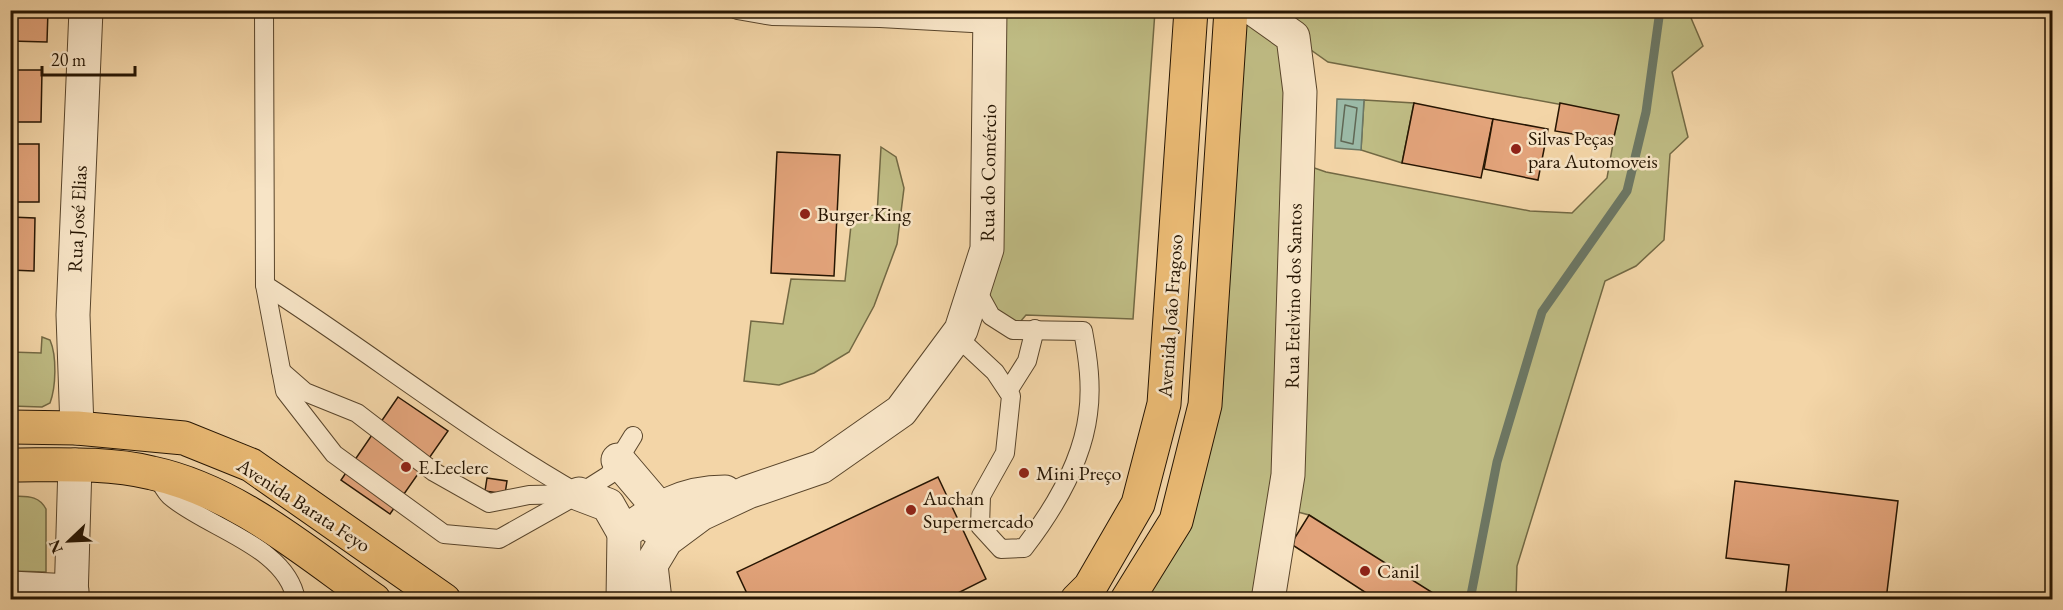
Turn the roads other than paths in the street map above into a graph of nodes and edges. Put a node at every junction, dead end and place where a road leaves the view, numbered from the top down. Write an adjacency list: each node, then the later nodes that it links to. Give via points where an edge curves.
1 (86, 10): 15 (street, Rua José Elias, via 73,315)
2 (264, 10): 8 (lane)
3 (737, 10): 7 (lane, via 772,16)
4 (1191, 10): 32 (main road, Avenida João Fragoso, via 1164,404 1138,504 1090,587)
5 (1231, 10): 33 (main road, Avenida João Fragoso, via 1205,405 1176,521)
6 (1255, 10): 34 (street, Rua Etelvino dos Santos, via 1293,37 1300,92 1288,475)
7 (990, 17): 9 (street, Rua do Comércio, via 987,249)
8 (265, 285): 12 (lane); 21 (lane, via 512,456)
9 (975, 287): 10 (lane, via 991,316 1013,330); 11 (street, Rua do Comércio, via 961,330)
10 (1035, 329): 13 (lane, via 1027,361); 13 (lane, via 1083,331 1089,368 1088,415 1073,467 1049,515 1024,548 1001,549 980,526 981,496 1005,453 1011,396)
11 (947, 348): 13 (lane, via 966,345 995,372); 20 (street, Rua do Comércio, via 901,411 820,467)
12 (281, 371): 21 (lane, via 304,392 357,413 434,472 489,503 529,495); 21 (lane, via 285,391 334,454 444,534 499,539)
13 (1008, 391)
14 (10, 427): 15 (main road, Avenida Barata Feyo)
15 (77, 428): 29 (main road, Avenida Barata Feyo, via 184,438 251,465)
16 (625, 448): 21 (lane, via 609,476); 22 (street)
17 (10, 465): 18 (main road, Avenida Barata Feyo)
18 (75, 465): 19 (main road, Avenida Barata Feyo, via 116,466); 26 (street)
19 (154, 473): 27 (lane, via 170,495 275,561); 28 (main road, Avenida Barata Feyo, via 228,500)
20 (748, 492): 22 (street, Rua do Comércio, via 704,492); 24 (street, Rua do Comércio, via 701,514 666,540)
21 (579, 494): 23 (street, via 608,505)
22 (658, 507): 23 (street, Rua do Comércio); 24 (street)
23 (624, 533): 30 (street)
24 (651, 565): 31 (street)
25 (10, 588): 26 (street)
26 (71, 595)
27 (297, 600)
28 (374, 600)
29 (444, 600)
30 (623, 600)
31 (655, 600)
32 (1077, 600)
33 (1127, 600)
34 (1268, 600)

